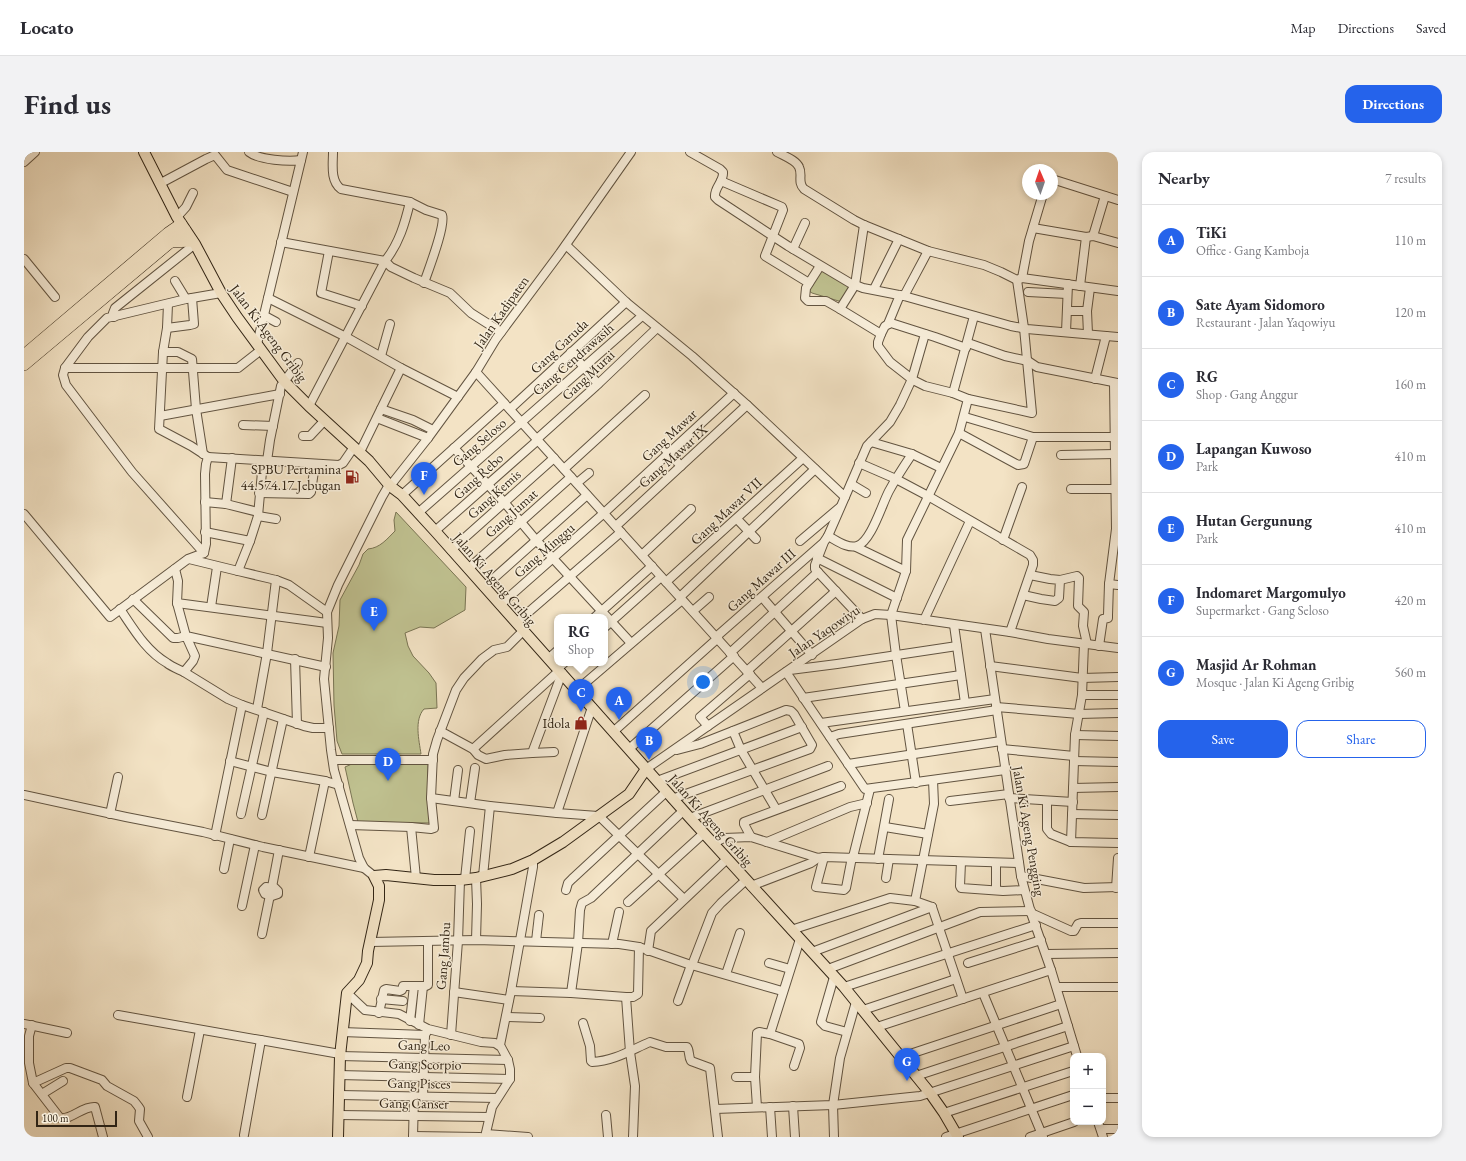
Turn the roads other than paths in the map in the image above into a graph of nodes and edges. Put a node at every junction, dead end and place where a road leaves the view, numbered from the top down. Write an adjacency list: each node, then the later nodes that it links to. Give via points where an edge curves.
1 (35, 152): 9 (street)
2 (144, 152): 12 (main road, Jalan Ki Ageng Gribig)
3 (249, 152): 8 (street, via 263,158 294,161)
4 (333, 152): 18 (street, via 334,178 341,189)
5 (632, 152): 30 (street, Jalan Kadipaten)
6 (690, 152): 10 (street, via 722,171 724,175)
7 (777, 152): 21 (street, via 798,165 800,183 804,189)
8 (302, 156): 13 (street)
9 (24, 162)
10 (721, 181): 23 (street, via 715,197); 23 (street, via 782,207)
11 (1058, 181): 15 (street)
12 (161, 183): 13 (street, via 214,155 227,170); 19 (main road, Jalan Ki Ageng Gribig)
13 (293, 192): 28 (street)
14 (193, 194): 19 (street)
15 (1105, 196): 17 (street); 24 (street)
16 (1042, 200): 22 (street)
17 (1118, 200)
18 (410, 202): 35 (street, via 398,241); 39 (street, via 438,213 443,218)
19 (181, 224): 25 (highway); 27 (main road, Jalan Ki Ageng Gribig)
20 (805, 224): 31 (street)
21 (864, 225): 26 (street); 42 (street)
22 (1033, 228): 24 (street); 37 (street)
23 (772, 234): 31 (street); 40 (street, via 766,257)
24 (1090, 237): 29 (street); 43 (street)
25 (170, 238): 27 (highway); 82 (highway); 86 (highway)
26 (899, 239): 33 (street); 45 (street)
27 (193, 242): 48 (main road, Jalan Ki Ageng Gribig); 63 (street, via 115,308)
28 (281, 242): 32 (street); 52 (street)
29 (1118, 242)
30 (566, 245): 54 (street); 70 (street, Jalan Kadipaten)
31 (793, 249): 36 (street)
32 (329, 251): 35 (street); 56 (street, via 321,294)
33 (928, 251): 37 (street, via 972,261); 50 (street)
34 (24, 259): 51 (street)
35 (385, 261): 39 (street, via 391,267); 56 (street)
36 (820, 266): 40 (street); 42 (street)
37 (1019, 279): 41 (street); 69 (street)
38 (175, 281): 53 (street)
39 (424, 283): 70 (street, via 450,293 471,313)
40 (809, 283): 57 (street, via 805,293 806,300 826,301)
41 (1068, 284): 43 (street); 49 (street)
42 (855, 285): 45 (street); 57 (street)
43 (1080, 286): 44 (street)
44 (1090, 288): 46 (street); 59 (street)
45 (874, 289): 50 (street)
46 (1118, 291)
47 (1028, 292): 49 (street)
48 (220, 293): 53 (street); 79 (main road, Jalan Ki Ageng Gribig)
49 (1067, 294): 58 (street)
50 (902, 296): 62 (street); 66 (street)
51 (55, 297)
52 (268, 298): 60 (street); 76 (street)
53 (189, 299): 55 (street); 67 (street, via 194,324)
54 (626, 302): 61 (street); 81 (street, Gang Garuda)
55 (168, 304): 63 (street); 67 (street)
56 (362, 306): 76 (street)
57 (840, 309): 72 (street)
58 (1067, 311): 59 (street); 71 (street)
59 (1087, 311): 74 (street)
60 (263, 315): 64 (street); 79 (street)
61 (642, 316): 68 (street); 87 (street, Gang Cendrawasih)
62 (974, 316): 69 (street); 78 (street)
63 (114, 317): 88 (street, via 105,320 88,337)
64 (276, 322)
65 (390, 324): 83 (street)
66 (888, 324): 72 (street); 73 (street, via 893,323)
67 (167, 328): 80 (street)
68 (657, 328): 97 (street, Gang Murai); 98 (street)
69 (1024, 328): 71 (street); 84 (street)
70 (501, 332): 92 (street, Jalan Kadipaten)
71 (1066, 332): 74 (street)
72 (881, 334): 93 (street, via 878,346 890,362)
73 (925, 334): 78 (street); 93 (street)
74 (1088, 334): 75 (street)
75 (1106, 336): 77 (street); 94 (street)
76 (346, 337): 83 (street); 105 (street)
77 (1118, 337)
78 (967, 346): 84 (street); 99 (street)
79 (259, 347): 90 (street, via 238,368); 95 (main road, Jalan Ki Ageng Gribig)
80 (163, 352): 89 (street); 90 (street, via 178,352 190,357)
81 (571, 352): 87 (street); 106 (street, Gang Garuda)
82 (24, 355)
83 (381, 356): 91 (street)
84 (1028, 361): 94 (street, via 1037,366); 103 (street, via 1032,413)
85 (298, 363): 95 (street)
86 (24, 365)
87 (583, 367): 97 (street); 113 (street, Gang Cendrawasih)
88 (65, 368): 89 (street); 184 (street, via 63,375 66,385 132,472)
89 (162, 368): 90 (street); 109 (street)
90 (193, 368): 107 (street)
91 (401, 368): 102 (street); 108 (street)
92 (476, 372): 102 (street, Jalan Kadipaten); 106 (street)
93 (912, 379): 99 (street, via 929,387); 123 (street, via 892,419)
94 (1095, 379): 96 (street)
95 (284, 381): 100 (street); 105 (main road, Jalan Ki Ageng Gribig)
96 (1116, 383): 122 (street)
97 (598, 384): 121 (street, Gang Murai)
98 (734, 393): 104 (street); 126 (street, Gang Mawar)
99 (954, 393): 103 (street)
100 (280, 394): 107 (street); 115 (street)
101 (645, 395): 141 (street)
102 (458, 397): 116 (street, Jalan Kadipaten)
103 (968, 399): 110 (street)
104 (747, 405): 133 (street); 137 (street, Gang Mawar IX)
105 (309, 406): 112 (main road, Jalan Ki Ageng Gribig)
106 (507, 406): 113 (street); 124 (street, Gang Garuda)
107 (196, 409): 109 (street); 130 (street)
108 (381, 409): 111 (street); 116 (street)
109 (160, 416): 130 (street, via 159,429)
110 (964, 417): 117 (street); 119 (street)
111 (377, 418): 120 (street); 125 (street)
112 (325, 420): 118 (street, via 310,436); 125 (main road, Jalan Ki Ageng Gribig)
113 (521, 422): 121 (street); 139 (street, Gang Seloso)
114 (242, 425): 115 (street)
115 (273, 426): 134 (street)
116 (433, 430): 120 (street, Jalan Kadipaten)
117 (959, 433): 119 (street, via 1020,465 1024,464); 140 (street)
118 (303, 436)
119 (1032, 437): 122 (street)
120 (428, 438): 148 (street, Jalan Kadipaten)
121 (537, 440): 132 (street); 147 (street, Gang Rebo)
122 (1117, 440): 128 (street)
123 (871, 442): 127 (street); 135 (street)
124 (454, 448): 139 (street); 154 (street, Gang Garuda)
125 (357, 450): 136 (street, via 341,464); 148 (main road, Jalan Ki Ageng Gribig, via 370,461)
126 (666, 450): 137 (street); 164 (street, Gang Mawar)
127 (912, 454): 140 (street); 144 (street)
128 (1116, 454): 129 (street); 138 (street)
129 (1061, 455)
130 (205, 456): 131 (street); 158 (street)
131 (232, 458): 134 (street); 160 (street)
132 (554, 458): 141 (street); 159 (street, Gang Kemis)
133 (803, 458): 142 (street); 168 (street, Gang Mawar VII)
134 (265, 461): 136 (street); 151 (street)
135 (859, 463): 144 (street); 146 (street)
136 (315, 464): 151 (street, via 309,494)
137 (681, 466): 171 (street, Gang Mawar IX)
138 (1117, 466): 153 (street)
139 (471, 467): 147 (street); 163 (street, Gang Seloso)
140 (941, 468): 156 (street)
141 (564, 469): 145 (street)
142 (815, 469): 157 (street); 175 (street)
143 (589, 472): 145 (street, Gang Jumat)
144 (896, 479): 156 (street); 182 (street, via 870,534)
145 (574, 480): 155 (street); 170 (street, Gang Jumat)
146 (851, 484): 152 (street); 157 (street)
147 (487, 485): 159 (street); 173 (street, Gang Rebo)
148 (389, 487): 154 (main road, Jalan Ki Ageng Gribig); 217 (street, Jalan Kadipaten, via 338,585)
149 (1022, 487): 179 (street)
150 (1071, 489): 153 (street)
151 (260, 492): 166 (street)
152 (866, 493)
153 (1117, 494): 172 (street)
154 (402, 495): 163 (main road, Jalan Ki Ageng Gribig)
155 (587, 495): 164 (street); 177 (street)
156 (928, 496): 169 (street); 196 (street, via 908,540)
157 (844, 497): 161 (street)
158 (205, 502): 160 (street); 174 (street)
159 (504, 502): 170 (street); 183 (street, Gang Kemis)
160 (226, 504): 166 (street)
161 (841, 506): 176 (street); 181 (street)
162 (691, 509): 185 (street)
163 (418, 512): 173 (main road, Jalan Ki Ageng Gribig)
164 (604, 513): 171 (street); 187 (street, Gang Minggu)
165 (24, 514): 214 (street, via 110,616)
166 (258, 514): 167 (street); 180 (street)
167 (276, 519)
168 (737, 519): 175 (street); 199 (street, Gang Mawar VII)
169 (970, 521): 179 (street); 225 (street)
170 (521, 522): 177 (street); 193 (street, Gang Jumat)
171 (618, 529): 185 (street); 198 (street, Gang Mawar IX)
172 (1117, 529): 186 (street)
173 (435, 531): 183 (main road, Jalan Ki Ageng Gribig)
174 (205, 532): 180 (street); 184 (street)
175 (749, 532): 178 (street); 208 (street)
176 (826, 539): 182 (street); 188 (street); 207 (street, Gang Mawar III)
177 (536, 540): 187 (street); 203 (street)
178 (756, 540)
179 (1003, 540): 197 (street, via 1030,555 1033,564)
180 (250, 541): 194 (street)
181 (800, 541)
182 (856, 547): 196 (street)
183 (452, 550): 193 (main road, Jalan Ki Ageng Gribig)
184 (204, 553): 189 (street)
185 (642, 555): 190 (street)
186 (1116, 555): 202 (street)
187 (554, 558): 198 (street); 212 (street, Gang Minggu)
188 (817, 558): 195 (street, via 815,569); 209 (street)
189 (188, 559): 191 (street); 192 (street)
190 (652, 566): 199 (street); 215 (street)
191 (218, 567): 194 (street); 213 (street)
192 (174, 569): 210 (street); 211 (street, via 178,581)
193 (468, 569): 203 (main road, Jalan Ki Ageng Gribig)
194 (238, 571): 200 (street)
195 (818, 572): 204 (street); 218 (street)
196 (906, 572): 209 (street)
197 (1030, 575): 201 (street); 205 (street)
198 (569, 576): 215 (street); 227 (street, Gang Mawar IX)
199 (664, 579): 208 (street); 226 (street, Gang Mawar VII)
200 (276, 580): 217 (street, via 289,585); 222 (street)
201 (1060, 580): 205 (street, via 1057,600); 238 (street, via 1077,576 1079,578 1078,606 1084,612)
202 (1114, 584): 240 (street, via 1107,618 1102,619)
203 (484, 587): 212 (main road, Jalan Ki Ageng Gribig)
204 (836, 591): 224 (street); 233 (street)
205 (1023, 595): 234 (street)
206 (710, 597): 216 (street)
207 (762, 597): 218 (street); 236 (street, Gang Mawar III)
208 (681, 598): 216 (street); 237 (street)
209 (897, 598): 221 (street)
210 (133, 599): 214 (street); 235 (street, via 173,638)
211 (177, 603): 213 (street); 235 (street)
212 (500, 605): 227 (main road, Jalan Ki Ageng Gribig)
213 (211, 607): 222 (street)
214 (120, 609): 256 (street, via 155,655)
215 (602, 611): 219 (street); 220 (street)
216 (693, 611): 236 (street)
217 (327, 612): 228 (street)
218 (775, 612): 233 (street); 244 (street)
219 (598, 614)
220 (605, 614)
221 (891, 615): 224 (street, Jalan Yaqowiyu, via 875,614); 225 (street, Jalan Yaqowiyu); 246 (street)
222 (271, 616): 228 (street); 242 (street)
223 (608, 617): 226 (street)
224 (862, 619): 245 (street, Jalan Yaqowiyu)
225 (924, 620): 230 (street, Jalan Yaqowiyu)
226 (612, 621): 229 (street, Gang Mawar VII); 237 (street)
227 (516, 623): 232 (main road, Jalan Ki Ageng Gribig)
228 (327, 624): 253 (street)
229 (608, 624)
230 (954, 625): 231 (street, Jalan Yaqowiyu); 239 (street)
231 (985, 629): 234 (street, Jalan Yaqowiyu); 252 (street, Jalan Ki Ageng Pengging)
232 (523, 631): 248 (main road, Jalan Ki Ageng Gribig); 282 (street, via 506,647 488,654 464,678 456,690)
233 (792, 631): 245 (street); 257 (street)
234 (1010, 632): 238 (street, Jalan Yaqowiyu)
235 (186, 636): 242 (street); 256 (street, via 195,656)
236 (717, 638): 244 (street); 284 (street, Gang Mawar III)
237 (632, 643): 250 (street)
238 (1085, 644): 240 (street, Jalan Yaqowiyu); 260 (street)
239 (957, 646): 246 (street); 258 (street)
240 (1099, 646): 241 (street, Jalan Yaqowiyu)
241 (1118, 648)
242 (266, 653): 247 (street); 271 (street)
243 (554, 654): 248 (street)
244 (732, 654): 257 (street); 289 (street)
245 (812, 655): 255 (street, Jalan Yaqowiyu)
246 (896, 655): 255 (street); 261 (street)
247 (295, 659): 253 (street); 277 (street)
248 (548, 659): 249 (main road, Jalan Ki Ageng Gribig)
249 (554, 664)
250 (608, 664)
251 (605, 666): 263 (street)
252 (990, 666): 260 (street); 269 (street, Jalan Ki Ageng Pengging)
253 (326, 667): 281 (street, via 324,679)
254 (560, 669): 263 (main road, Jalan Ki Ageng Gribig); 290 (street); 294 (street)
255 (788, 671): 262 (street, Jalan Yaqowiyu); 266 (street)
256 (184, 672): 268 (street)
257 (748, 672): 262 (street); 279 (street, via 700,717)
258 (961, 675): 261 (street); 267 (street)
259 (1118, 677): 260 (street)
260 (1082, 678): 264 (street)
261 (900, 683): 266 (street); 272 (street)
262 (762, 688): 279 (street, Jalan Yaqowiyu)
263 (577, 690): 270 (main road, Jalan Ki Ageng Gribig)
264 (1082, 695): 265 (street); 274 (street)
265 (1118, 695)
266 (803, 698): 276 (street)
267 (965, 703): 269 (street); 272 (street)
268 (242, 705): 271 (street); 299 (street)
269 (996, 705): 274 (street); 278 (street); 288 (street, Jalan Ki Ageng Pengging)
270 (592, 707): 284 (main road, Jalan Ki Ageng Gribig); 334 (street)
271 (261, 710): 275 (street); 303 (street)
272 (905, 711): 276 (street)
273 (1118, 713): 274 (street)
274 (1079, 714): 285 (street)
275 (283, 719): 277 (street); 309 (street)
276 (821, 723): 287 (street)
277 (297, 724): 281 (street)
278 (907, 724): 287 (street); 295 (street)
279 (708, 726): 292 (street, Jalan Yaqowiyu)
280 (802, 727): 283 (street, via 791,711 786,710); 291 (street); 306 (street, via 812,744 811,748)
281 (329, 728): 297 (street)
282 (440, 731): 290 (street); 298 (street)
283 (732, 731): 291 (street); 292 (street)
284 (613, 732): 289 (main road, Jalan Ki Ageng Gribig)
285 (1075, 735): 286 (street); 296 (street)
286 (1118, 736)
287 (830, 737): 301 (street)
288 (1001, 745): 295 (street); 296 (street); 308 (street, Jalan Ki Ageng Pengging)
289 (629, 748): 305 (main road, Jalan Ki Ageng Gribig)
290 (473, 749): 294 (street, via 486,759)
291 (741, 750): 306 (street); 313 (street)
292 (673, 751): 305 (street, Jalan Yaqowiyu)
293 (554, 752): 294 (street)
294 (532, 753)
295 (912, 755): 301 (street); 314 (street)
296 (1074, 759): 300 (street); 318 (street)
297 (333, 760): 298 (street); 315 (street)
298 (433, 760): 324 (street)
299 (230, 761): 303 (street); 348 (street)
300 (1118, 762)
301 (848, 764): 319 (street, via 863,787)
302 (828, 766): 320 (street)
303 (251, 767): 309 (street); 336 (street)
304 (475, 768): 330 (street)
305 (646, 769): 313 (main road, Jalan Ki Ageng Gribig); 341 (main road, via 629,794)
306 (752, 769): 320 (street); 322 (street)
307 (458, 770): 326 (street)
308 (1005, 770): 312 (street); 323 (street, Jalan Ki Ageng Pengging)
309 (272, 772): 311 (street); 338 (street)
310 (118, 777): 335 (street)
311 (325, 780): 315 (street); 359 (street)
312 (933, 780): 314 (street); 347 (street, via 934,804)
313 (657, 781): 322 (main road, Jalan Ki Ageng Gribig)
314 (916, 783): 319 (street)
315 (339, 785): 342 (street)
316 (841, 786): 333 (street)
317 (1118, 787): 318 (street)
318 (1073, 788): 329 (street)
319 (870, 789): 331 (street)
320 (764, 790): 333 (street); 339 (street)
321 (24, 795): 335 (street)
322 (669, 795): 339 (main road, Jalan Ki Ageng Gribig); 349 (street)
323 (1009, 796): 327 (street); 328 (street); 370 (street, Jalan Ki Ageng Pengging)
324 (431, 798): 326 (street); 343 (street, via 434,828)
325 (889, 799): 344 (street)
326 (454, 801): 330 (street)
327 (950, 801)
328 (1047, 801): 329 (street); 353 (street, via 1048,831)
329 (1073, 802): 337 (street)
330 (470, 803): 332 (street)
331 (867, 803): 352 (street, via 850,807); 361 (street)
332 (490, 806): 334 (street); 376 (street)
333 (776, 809): 350 (street, via 744,822)
334 (557, 813): 341 (street)
335 (110, 814): 348 (street)
336 (242, 814)
337 (1072, 814): 340 (street); 353 (street)
338 (262, 815)
339 (686, 815): 346 (main road, Jalan Ki Ageng Gribig); 358 (street)
340 (1118, 815)
341 (599, 816): 349 (street); 366 (main road)
342 (350, 825): 343 (street); 371 (street)
343 (411, 826): 377 (street)
344 (885, 827): 347 (street); 362 (street)
345 (470, 831): 379 (street, Gang Jambu)
346 (704, 833): 354 (main road, Jalan Ki Ageng Gribig); 373 (street)
347 (928, 834): 367 (street)
348 (215, 836): 351 (street)
349 (620, 836): 358 (street); 382 (street, via 572,879)
350 (751, 837): 352 (street); 354 (street, via 724,838)
351 (230, 839): 356 (street); 372 (street)
352 (767, 842): 360 (street)
353 (1071, 842): 355 (street)
354 (712, 843): 364 (main road, Jalan Ki Ageng Gribig)
355 (1118, 843)
356 (255, 845): 357 (street); 388 (street)
357 (279, 850): 359 (street); 398 (street, via 272,887 277,889 278,894 270,895)
358 (638, 854): 373 (street); 407 (street, via 591,898 582,903)
359 (309, 857): 371 (street)
360 (821, 857): 361 (street); 361 (street, via 816,887 844,890); 380 (street, via 811,863)
361 (853, 857): 362 (street)
362 (878, 858): 365 (street)
363 (1118, 858): 381 (street)
364 (727, 859): 380 (main road, Jalan Ki Ageng Gribig); 385 (street)
365 (889, 859): 367 (street); 378 (street)
366 (533, 860): 376 (main road, via 512,869); 403 (street)
367 (923, 860): 368 (street); 386 (street)
368 (962, 862): 369 (street); 383 (street, via 961,888)
369 (996, 863): 370 (street); 383 (street)
370 (1019, 863): 375 (street, Jalan Ki Ageng Pengging)
371 (364, 868): 374 (street)
372 (224, 869)
373 (659, 874): 385 (street); 387 (street)
374 (374, 876): 377 (main road); 405 (main road, via 379,886 380,900)
375 (1021, 876): 381 (street, via 1084,888); 384 (street, Jalan Ki Ageng Pengging)
376 (480, 877): 379 (main road); 400 (street)
377 (416, 878): 379 (main road)
378 (886, 878)
379 (462, 879): 402 (street, Gang Jambu)
380 (749, 883): 396 (main road, Jalan Ki Ageng Gribig); 417 (street, via 721,903 712,913)
381 (1117, 887)
382 (566, 890)
383 (996, 890): 384 (street)
384 (1024, 890): 391 (street, Jalan Ki Ageng Pengging)
385 (684, 899): 410 (street, via 651,930)
386 (915, 901): 389 (street); 396 (street, via 890,898)
387 (628, 902)
388 (242, 906)
389 (932, 907): 395 (street); 411 (street)
390 (619, 912): 408 (street)
391 (1031, 912): 393 (street, via 1071,931 1080,923); 394 (street, Jalan Ki Ageng Pengging); 395 (street, via 980,912)
392 (539, 915): 404 (street)
393 (1118, 922)
394 (1036, 925): 401 (street, Jalan Ki Ageng Pengging); 413 (street)
395 (939, 927): 413 (street); 420 (street)
396 (791, 930): 399 (main road, Jalan Ki Ageng Gribig)
397 (740, 933): 421 (street)
398 (262, 934)
399 (800, 939): 411 (main road, Jalan Ki Ageng Gribig); 418 (street)
400 (476, 940): 402 (street); 403 (street)
401 (1041, 940): 414 (street, Jalan Ki Ageng Pengging); 416 (street)
402 (458, 941): 406 (street); 430 (street, Gang Jambu)
403 (520, 941): 404 (street); 428 (street)
404 (536, 941): 407 (street)
405 (370, 942): 406 (street); 431 (main road, via 364,971)
406 (428, 942): 424 (street, via 429,982)
407 (578, 943): 408 (street); 432 (street)
408 (612, 944): 409 (street)
409 (639, 948): 410 (street); 434 (street, via 638,994)
410 (648, 951): 417 (street)
411 (812, 952): 420 (main road, Jalan Ki Ageng Gribig)
412 (1118, 953): 414 (street)
413 (948, 954): 422 (street); 425 (street)
414 (1046, 954): 419 (street, Jalan Ki Ageng Pengging)
415 (769, 963): 418 (street)
416 (968, 963)
417 (692, 965): 421 (street); 439 (street)
418 (790, 969): 429 (street)
419 (1051, 970): 427 (street, Jalan Ki Ageng Pengging); 433 (street)
420 (831, 973): 425 (main road, Jalan Ki Ageng Gribig); 456 (street, via 821,1022 825,1026)
421 (726, 974): 429 (street)
422 (956, 979): 436 (street); 441 (street)
423 (414, 986): 424 (street); 435 (street, via 403,986 400,991 386,990 382,993); 446 (street)
424 (423, 986): 449 (street)
425 (844, 987): 441 (main road, Jalan Ki Ageng Gribig)
426 (1118, 987): 427 (street)
427 (1057, 988): 440 (street, Jalan Ki Ageng Pengging)
428 (511, 991): 432 (street); 437 (street)
429 (782, 991): 459 (street)
430 (454, 992): 437 (street); 458 (street, Gang Jambu)
431 (347, 993): 442 (street, via 361,1008); 454 (main road)
432 (571, 993): 434 (street)
433 (983, 993): 436 (street); 450 (street)
434 (626, 997): 464 (street)
435 (381, 999): 438 (street); 442 (street)
436 (963, 999): 452 (street)
437 (509, 1000): 444 (street)
438 (403, 1001)
439 (678, 1001)
440 (1062, 1004): 450 (street); 451 (street, Jalan Ki Ageng Pengging)
441 (860, 1006): 452 (main road, Jalan Ki Ageng Gribig); 456 (street)
442 (379, 1013): 446 (street, via 399,1014)
443 (118, 1015): 453 (street, Gang Leo)
444 (506, 1017): 445 (street); 461 (street)
445 (540, 1018)
446 (410, 1020): 449 (street)
447 (583, 1023): 464 (street, via 592,1062)
448 (28, 1025): 457 (street); 480 (street, via 28,1054)
449 (419, 1025): 455 (street)
450 (997, 1026): 463 (street); 467 (street)
451 (1068, 1026): 462 (street, Jalan Ki Ageng Pengging); 463 (street)
452 (877, 1027): 467 (main road, Jalan Ki Ageng Gribig)
453 (200, 1030): 460 (street, Gang Leo); 488 (street)
454 (342, 1032): 455 (street); 466 (main road)
455 (427, 1032): 458 (street); 468 (street)
456 (847, 1032): 492 (street)
457 (67, 1033)
458 (451, 1034): 461 (street)
459 (770, 1034): 470 (street, via 799,1044); 477 (street, via 757,1033)
460 (261, 1040): 466 (street, Gang Leo); 506 (street)
461 (500, 1045): 469 (street)
462 (1074, 1046): 465 (street, Jalan Ki Ageng Pengging); 471 (street)
463 (1005, 1047): 471 (street); 475 (street)
464 (630, 1052): 496 (street, via 650,1042 666,1047 687,1047 691,1060 710,1068); 517 (street, via 635,1086)
465 (1076, 1053)
466 (340, 1055): 468 (street, Gang Leo); 473 (main road)
467 (901, 1057): 475 (main road, Jalan Ki Ageng Gribig)
468 (425, 1058): 469 (street, Gang Leo); 476 (street)
469 (508, 1060): 478 (street)
470 (794, 1066)
471 (1013, 1066): 481 (street); 482 (street)
472 (1070, 1072): 481 (street)
473 (339, 1075): 476 (street, Gang Scorpio); 484 (main road)
474 (736, 1076): 477 (street)
475 (916, 1076): 482 (main road, Jalan Ki Ageng Gribig)
476 (423, 1077): 478 (street, Gang Scorpio); 486 (street)
477 (755, 1077): 494 (street)
478 (510, 1079): 489 (street)
479 (63, 1081): 483 (street)
480 (33, 1083): 483 (street); 512 (street, via 66,1068 98,1079 138,1106 139,1121)
481 (1022, 1087): 497 (street); 498 (street)
482 (930, 1093): 492 (street); 498 (main road, Jalan Ki Ageng Gribig)
483 (42, 1094): 511 (street, via 61,1119 95,1107)
484 (340, 1095): 485 (street, Gang Pisces); 499 (main road)
485 (414, 1096): 486 (street, Gang Pisces); 501 (street)
486 (423, 1096): 489 (street, Gang Pisces)
487 (1070, 1096): 497 (street)
488 (187, 1097)
489 (497, 1098): 502 (street)
490 (1106, 1098): 491 (street)
491 (1118, 1098)
492 (833, 1105): 493 (street); 521 (street)
493 (793, 1106): 495 (street); 520 (street)
494 (757, 1107): 495 (street); 496 (street)
495 (770, 1107): 519 (street)
496 (715, 1108): 518 (street)
497 (1031, 1109): 507 (street); 510 (street)
498 (944, 1113): 510 (main road, Jalan Ki Ageng Gribig)
499 (339, 1115): 501 (street, Gang Canser); 513 (main road)
500 (606, 1115): 516 (street)
501 (414, 1116): 502 (street, Gang Canser); 514 (street)
502 (489, 1117): 508 (street)
503 (1070, 1124): 507 (street)
504 (1101, 1129): 505 (street)
505 (1118, 1129)
506 (244, 1135)
507 (1042, 1135): 522 (street)
508 (484, 1136): 509 (street); 514 (street)
509 (513, 1136): 515 (street)
510 (954, 1136)
511 (103, 1137)
512 (148, 1137)
513 (338, 1137)
514 (413, 1137)
515 (528, 1137)
516 (608, 1137)
517 (633, 1137)
518 (718, 1137)
519 (772, 1137)
520 (795, 1137)
521 (834, 1137)
522 (1030, 1137)

